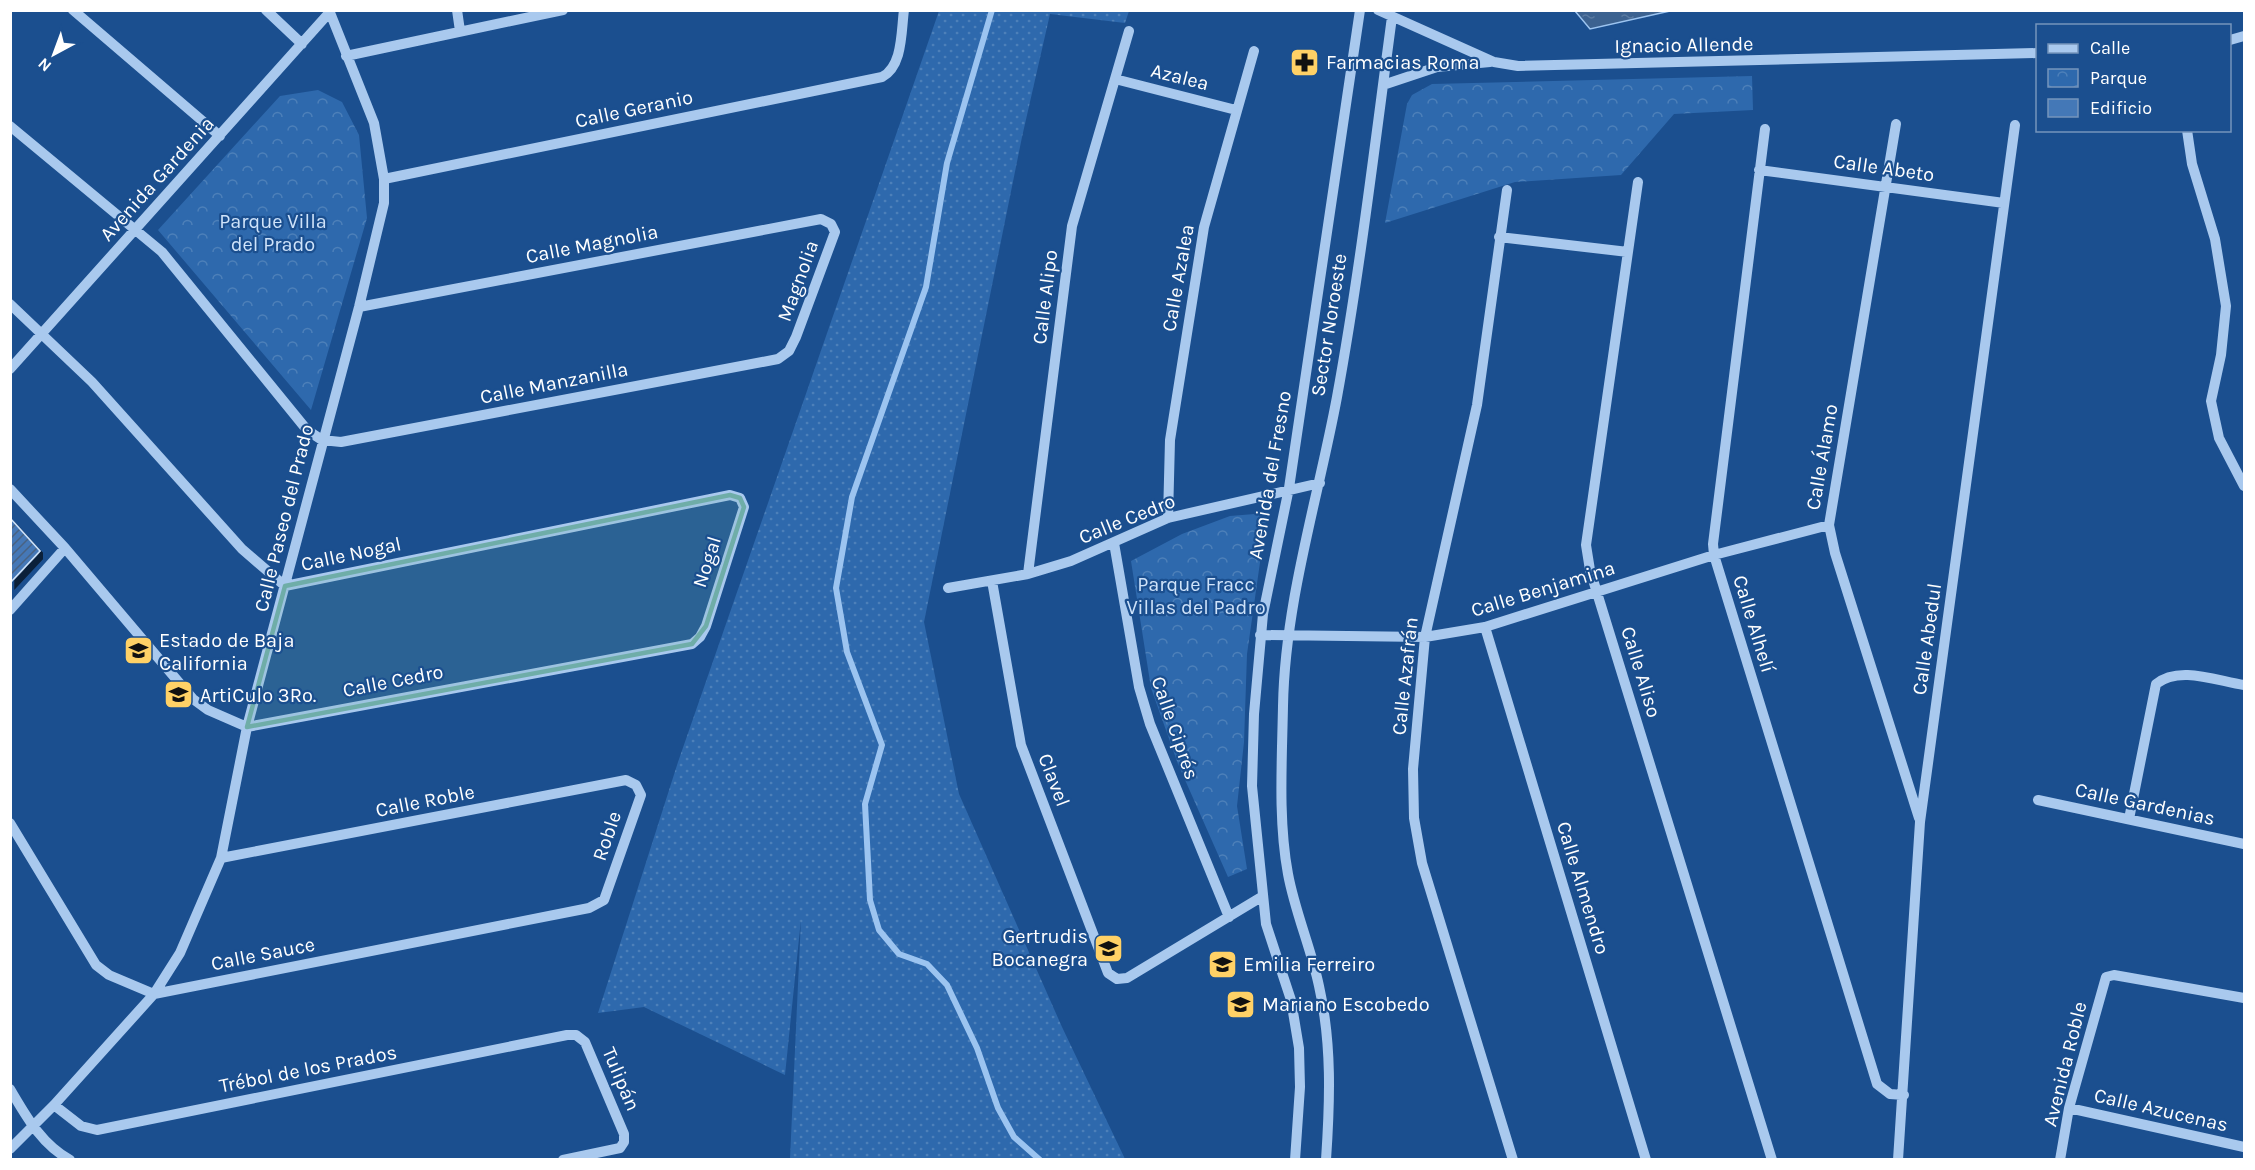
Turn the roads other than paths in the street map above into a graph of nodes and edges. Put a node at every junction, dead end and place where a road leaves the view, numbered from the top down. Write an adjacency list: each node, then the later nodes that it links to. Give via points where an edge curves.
1 (73, 10): 25 (street)
2 (266, 10): 12 (street)
3 (456, 10): 10 (street)
4 (563, 10): 10 (street)
5 (904, 10): 27 (street, Calle Geranio, via 896,62 892,72 882,77)
6 (1360, 10): 44 (street, Avenida del Fresno)
7 (1378, 10): 9 (street, Ignacio Allende)
8 (329, 12): 12 (street, Avenida Gardenia); 15 (street, Calle Paseo del Prado)
9 (1392, 17): 16 (street, Ignacio Allende); 18 (street, Sector Noroeste)
10 (460, 31): 15 (street)
11 (1129, 31): 17 (street, Calle Alipo)
12 (302, 44): 25 (street, Avenida Gardenia)
13 (1254, 51): 19 (street, Calle Azalea)
14 (2036, 53): 16 (street, Ignacio Allende, via 1518,66)
15 (346, 56): 27 (street, Calle Paseo del Prado, via 374,123)
16 (1494, 62): 18 (street, via 1437,67)
17 (1115, 79): 19 (street, Azalea); 52 (street, Calle Alipo, via 1072,226)
18 (1383, 85): 42 (street, Sector Noroeste, via 1338,394)
19 (1236, 110): 47 (street, Calle Azalea, via 1204,227 1170,440)
20 (1896, 124): 29 (street, Calle Álamo)
21 (2015, 125): 31 (street, Calle Abedul)
22 (10, 126): 33 (street)
23 (1765, 129): 26 (street, Calle Alhelí)
24 (2187, 132): 43 (street, via 2192,164 2215,239 2226,306 2211,401 2219,438)
25 (220, 136): 33 (street, Avenida Gardenia)
26 (1759, 170): 29 (street, Calle Abeto); 51 (street, Calle Alhelí)
27 (384, 179): 37 (street, Calle Paseo del Prado, via 379,233)
28 (1638, 182): 35 (street, Calle Aliso)
29 (1888, 187): 31 (street, Calle Abeto); 48 (street, Calle Álamo)
30 (1507, 190): 34 (street, Calle Azafrán)
31 (2004, 202): 68 (street, Calle Abedul)
32 (831, 224): 37 (street, Calle Magnolia, via 821,219); 39 (street, Magnolia, via 835,232)
33 (135, 231): 38 (street, Avenida Gardenia); 41 (street, via 162,252 307,430)
34 (1499, 237): 35 (street); 61 (street, Calle Azafrán, via 1478,405)
35 (1628, 252): 56 (street, Calle Aliso, via 1586,545)
36 (10, 304): 38 (street, Calle Nogal)
37 (360, 307): 41 (street, Calle Paseo del Prado)
38 (42, 332): 40 (street, Avenida Gardenia); 54 (street, Calle Nogal, via 242,549)
39 (789, 351): 41 (street, Calle Manzanilla, via 778,359 340,442)
40 (10, 369)
41 (322, 440): 54 (street, Calle Paseo del Prado)
42 (1320, 483): 44 (street, Calle Cedro); 60 (street, Sector Noroeste)
43 (2244, 486)
44 (1289, 488): 47 (street, Calle Cedro); 59 (street, Avenida del Fresno)
45 (10, 489): 50 (street)
46 (740, 498): 54 (street, Calle Nogal, via 730,495); 62 (street, Nogal, via 744,507)
47 (1168, 518): 49 (street, Calle Cedro)
48 (1828, 525): 51 (street, Calle Benjamina); 68 (street, Calle Álamo)
49 (1114, 543): 52 (street, Calle Cedro); 74 (street, Calle Ciprés, via 1145,705)
50 (65, 548): 57 (street); 64 (street, via 193,699)
51 (1714, 555): 56 (street, Calle Benjamina); 79 (street, Calle Alhelí, via 1877,1084 1890,1094)
52 (1028, 574): 53 (street, Calle Cedro)
53 (992, 581): 55 (street, Calle Cedro); 74 (street, Clavel, via 1022,746 1108,973 1117,980 1127,978)
54 (285, 586): 64 (street, Calle Paseo del Prado)
55 (948, 588)
56 (1597, 592): 58 (street, Calle Benjamina); 91 (street, Calle Aliso)
57 (10, 610)
58 (1485, 627): 61 (street, Calle Benjamina); 90 (street, Calle Almendro)
59 (1260, 635): 60 (street, Calle Benjamina); 72 (street, Avenida del Fresno, via 1252,786)
60 (1290, 636): 61 (street, Calle Benjamina); 88 (street, via 1283,702 1284,844 1329,1040)
61 (1425, 637): 89 (street, Calle Azafrán, via 1413,770 1414,818 1422,863)
62 (700, 638): 64 (street, Calle Cedro, via 692,644)
63 (2244, 685): 67 (street, via 2178,674 2166,676 2156,684)
64 (247, 727): 71 (street, Calle Paseo del Prado)
65 (636, 785): 71 (street, Calle Roble, via 626,780); 73 (street, Roble, via 641,795)
66 (2038, 800): 67 (street, Calle Gardenias)
67 (2129, 819): 70 (street, Calle Gardenias)
68 (1920, 822): 79 (street, Calle Abedul)
69 (10, 823): 75 (street, via 96,965 109,975)
70 (2244, 844)
71 (221, 858): 75 (street, Calle Paseo del Prado, via 180,953)
72 (1263, 896): 74 (street); 87 (street, Avenida del Fresno, via 1266,924 1291,1000 1299,1048)
73 (604, 900): 75 (street, Calle Sauce, via 589,908)
74 (1229, 917)
75 (154, 994): 80 (street, Calle Paseo del Prado)
76 (2244, 998): 81 (street, Avenida Roble, via 2114,975 2106,977)
77 (576, 1035): 80 (street, Trébol de los Prados, via 97,1130 81,1126); 86 (street, Tulipán, via 585,1042 624,1142 620,1148)
78 (10, 1089): 82 (street)
79 (1904, 1095): 92 (street, Calle Abedul)
80 (54, 1105): 82 (street, Calle Paseo del Prado)
81 (2069, 1108): 83 (street, Calle Azucenas); 93 (street, Avenida Roble)
82 (32, 1126): 84 (street, Calle Paseo del Prado); 85 (street)
83 (2244, 1148)
84 (10, 1149)
85 (70, 1160)
86 (563, 1160)
87 (1296, 1160)
88 (1326, 1160)
89 (1513, 1160)
90 (1646, 1160)
91 (1772, 1160)
92 (1898, 1160)
93 (2060, 1160)

